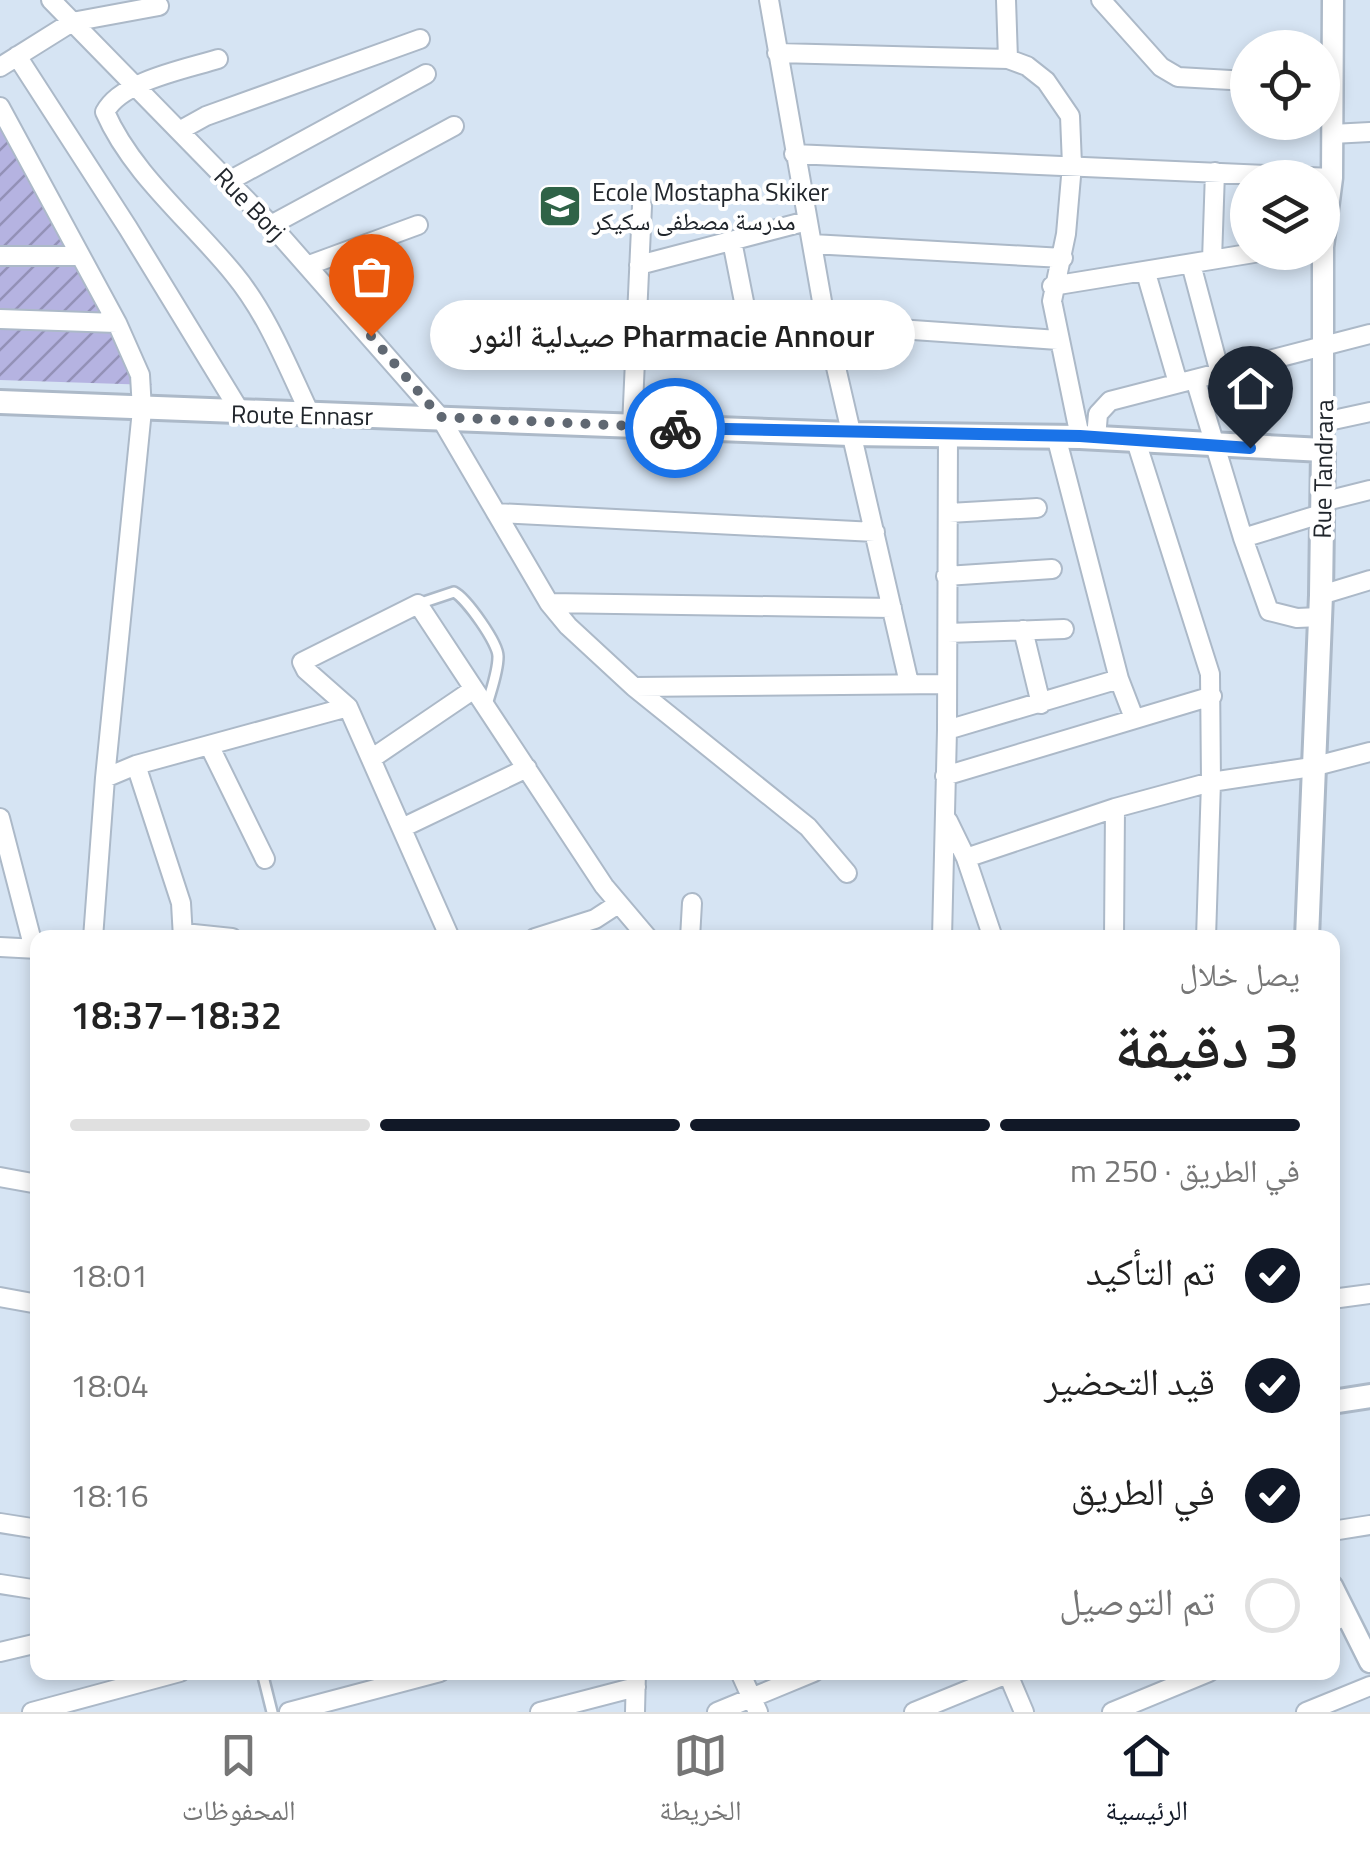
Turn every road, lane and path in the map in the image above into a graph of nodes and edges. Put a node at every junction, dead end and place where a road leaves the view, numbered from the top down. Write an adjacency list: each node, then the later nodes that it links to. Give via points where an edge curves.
1 (50, 0): 7 (street, Rue Borj)
2 (769, 0): 10 (street)
3 (1006, 0): 12 (street)
4 (1101, 0): 16 (street, via 1161,67 1178,77)
5 (1333, 0): 8 (street, Rue Tandrara)
6 (159, 6): 7 (street)
7 (72, 22): 11 (street); 17 (street, Rue Borj)
8 (1331, 30)
9 (420, 39): 20 (street)
10 (777, 53): 12 (street); 23 (street)
11 (17, 56): 14 (street); 58 (street)
12 (1008, 58): 24 (street, via 1046,80 1066,107)
13 (218, 59): 17 (street)
14 (0, 67)
15 (426, 74): 27 (street)
16 (1230, 81)
17 (134, 86): 20 (street, Rue Borj); 59 (street, via 109,104 107,117 154,184 238,278)
18 (0, 107): 35 (street)
19 (454, 126): 31 (street)
20 (179, 131): 27 (street, Rue Borj)
21 (1370, 132): 22 (street)
22 (1340, 134)
23 (794, 154): 24 (street); 29 (street)
24 (1072, 164): 25 (street); 37 (street)
25 (1215, 172): 26 (street); 38 (street)
26 (1230, 173)
27 (229, 180): 31 (street, Rue Borj)
28 (642, 206): 40 (street)
29 (808, 221): 32 (street); 33 (street)
30 (418, 224): 41 (street)
31 (271, 225): 41 (street, Rue Borj)
32 (732, 241): 40 (street); 49 (street)
33 (812, 244): 37 (street); 48 (street)
34 (0, 255): 35 (street)
35 (80, 256): 46 (street)
36 (1230, 257): 38 (street)
37 (1063, 258): 44 (street)
38 (1212, 260): 39 (street)
39 (1192, 264): 43 (street); 53 (street)
40 (638, 265): 47 (street)
41 (308, 266): 60 (street, Rue Borj)
42 (1323, 270): 52 (street, Rue Tandrara)
43 (1146, 273): 44 (street); 54 (street)
44 (1052, 286): 51 (street)
45 (0, 319): 46 (street)
46 (116, 324): 56 (street, via 140,376)
47 (636, 328): 49 (street); 62 (street)
48 (827, 330): 49 (street); 51 (street); 63 (street)
49 (750, 332)
50 (1370, 334): 52 (street)
51 (1058, 340): 66 (street)
52 (1324, 348): 53 (street); 61 (street, Rue Tandrara)
53 (1220, 373): 54 (street)
54 (1186, 381): 66 (street, via 1106,403); 68 (street)
55 (0, 402): 56 (main road, Route Ennasr)
56 (142, 410): 58 (main road, Route Ennasr); 105 (street)
57 (1370, 412): 61 (street)
58 (242, 413): 59 (main road, Route Ennasr)
59 (311, 416): 60 (main road, Route Ennasr)
60 (440, 417): 62 (main road, Route Ennasr); 74 (street, Rue Borj)
61 (1324, 422): 69 (street, Rue Tandrara)
62 (632, 427): 63 (main road, Route Ennasr)
63 (850, 434): 64 (main road, Route Ennasr); 75 (street)
64 (948, 435): 65 (main road, Route Ennasr); 73 (street)
65 (1056, 436): 66 (main road, Route Ennasr); 87 (street)
66 (1088, 437): 67 (main road, Route Ennasr)
67 (1136, 441): 68 (main road, Route Ennasr); 92 (street)
68 (1214, 446): 69 (main road, Route Ennasr); 76 (street)
69 (1322, 450): 72 (main road, Rue Tandrara)
70 (1370, 490): 72 (street)
71 (1036, 508): 73 (street)
72 (1322, 508): 76 (street); 82 (main road, Rue Tandrara)
73 (948, 513): 78 (street)
74 (496, 514): 75 (street); 80 (street, Rue Borj)
75 (874, 532): 83 (street)
76 (1243, 538): 82 (street, via 1270,611 1297,618)
77 (1052, 569): 78 (street)
78 (946, 576): 86 (street)
79 (1370, 580): 82 (street)
80 (549, 603): 83 (street); 90 (street, Rue Borj)
81 (418, 604): 91 (street); 94 (street, via 304,659 306,670); 95 (lane, via 454,592 488,634 498,658)
82 (1321, 606): 103 (main road, Rue Tandrara)
83 (892, 608): 88 (street)
84 (1064, 629): 85 (street)
85 (1022, 630): 86 (street); 93 (street)
86 (948, 633): 89 (street)
87 (1119, 679): 93 (street); 96 (street)
88 (910, 683): 89 (street); 90 (street)
89 (947, 684): 97 (street)
90 (634, 688): 113 (street, Rue Borj, via 808,827)
91 (474, 689): 95 (street); 100 (street)
92 (1212, 696): 96 (street); 106 (street)
93 (1041, 704): 97 (street)
94 (348, 706): 98 (street); 100 (street)
95 (487, 707): 102 (street)
96 (1134, 718): 104 (street)
97 (947, 730): 104 (street)
98 (210, 745): 101 (street); 112 (street)
99 (1370, 752): 103 (street)
100 (372, 759): 110 (street)
101 (136, 765): 105 (street); 118 (street, via 181,903)
102 (527, 768): 110 (street); 115 (street)
103 (1312, 768): 106 (street); 127 (main road, Rue Tandrara)
104 (945, 776): 108 (street)
105 (105, 778): 117 (street)
106 (1211, 782): 107 (street); 126 (street)
107 (1115, 808): 111 (street); 125 (street)
108 (946, 816): 111 (street); 123 (street)
109 (1, 826): 116 (street)
110 (402, 828): 119 (street)
111 (966, 858): 124 (street)
112 (265, 859)
113 (848, 873)
114 (692, 903): 122 (street)
115 (618, 904): 120 (street); 121 (street)
116 (31, 930)
117 (94, 930)
118 (183, 930)
119 (447, 930)
120 (561, 930)
121 (641, 930)
122 (690, 930)
123 (942, 930)
124 (990, 930)
125 (1114, 930)
126 (1206, 930)
127 (1307, 930)
128 (0, 947): 129 (street)
129 (30, 949)
130 (0, 1177): 131 (street)
131 (30, 1183)
132 (1370, 1294): 134 (street)
133 (0, 1297): 135 (street)
134 (1340, 1298)
135 (30, 1303)
136 (1370, 1396): 137 (main road)
137 (1340, 1401)
138 (0, 1523): 140 (street)
139 (1370, 1526): 141 (street)
140 (30, 1528)
141 (1340, 1530)
142 (0, 1584): 143 (street)
143 (30, 1589)
144 (1340, 1619): 147 (street)
145 (30, 1644): 146 (street)
146 (0, 1652)
147 (1370, 1662)
148 (160, 1680): 158 (street)
149 (264, 1680): 161 (lane)
150 (410, 1680): 162 (street)
151 (636, 1680): 163 (street); 164 (street)
152 (743, 1680): 159 (street)
153 (799, 1680): 159 (street)
154 (992, 1680): 166 (street)
155 (1012, 1680): 167 (street)
156 (1190, 1680): 168 (street)
157 (1370, 1686): 169 (street)
158 (103, 1703): 160 (street)
159 (754, 1705): 165 (street)
160 (32, 1712)
161 (272, 1712)
162 (289, 1712)
163 (540, 1712)
164 (635, 1712)
165 (716, 1712)
166 (914, 1712)
167 (1024, 1712)
168 (1112, 1712)
169 (1306, 1712)

